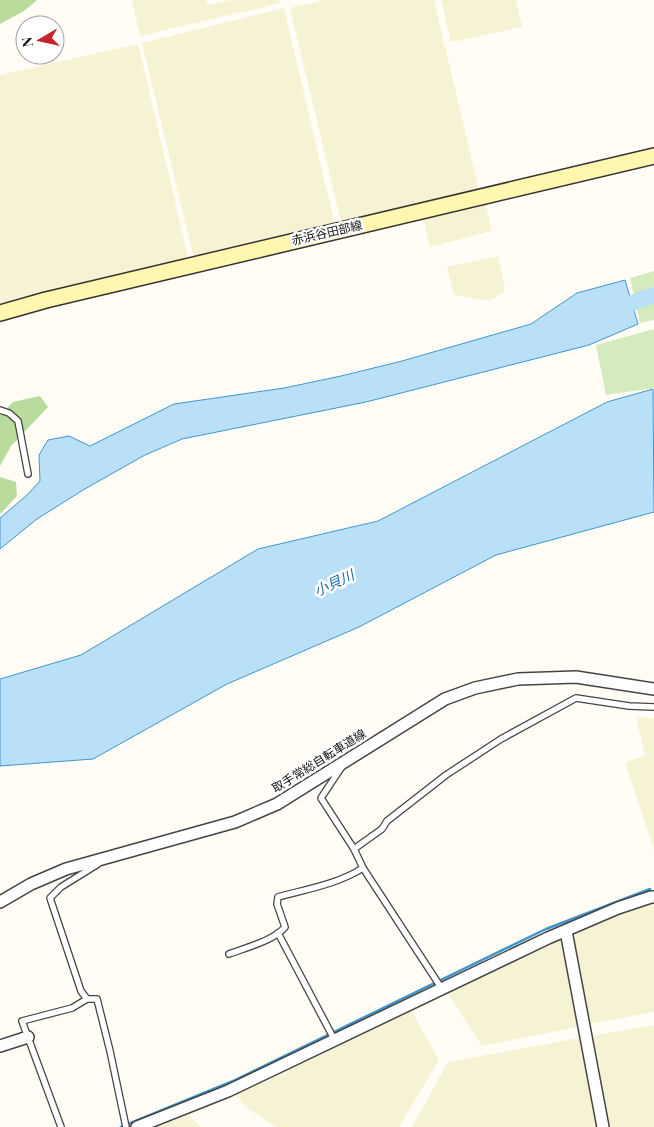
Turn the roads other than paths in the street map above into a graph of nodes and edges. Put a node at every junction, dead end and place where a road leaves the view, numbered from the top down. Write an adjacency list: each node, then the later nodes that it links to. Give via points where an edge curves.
1 (654, 156): 2 (main road, 赤浜谷田部線)
2 (0, 313)
3 (0, 410): 4 (lane, via 18,421)
4 (28, 474)
5 (654, 689): 7 (street, 取手常総自転車道線, via 576,677 518,678 445,699)
6 (654, 707): 8 (lane, via 576,698 501,738 454,770)
7 (346, 760): 8 (lane, via 321,798); 9 (street, 取手常総自転車道線, via 277,804 235,822)
8 (354, 849): 10 (lane)
9 (112, 856): 12 (street, 取手常総自転車道線, via 66,869); 17 (lane, via 60,887 50,898)
10 (363, 868): 14 (lane, via 336,882 278,897 277,904 285,927); 16 (lane)
11 (653, 896): 13 (street)
12 (0, 902)
13 (566, 931): 16 (street); 24 (street)
14 (278, 933): 15 (lane); 19 (lane)
15 (229, 954)
16 (442, 989): 19 (street)
17 (87, 1000): 18 (lane, via 72,1008 22,1021); 22 (lane, via 96,999)
18 (28, 1038): 20 (street); 21 (lane)
19 (334, 1039): 23 (street, via 228,1091)
20 (0, 1046)
21 (61, 1127)
22 (126, 1127)
23 (137, 1127)
24 (603, 1127)

